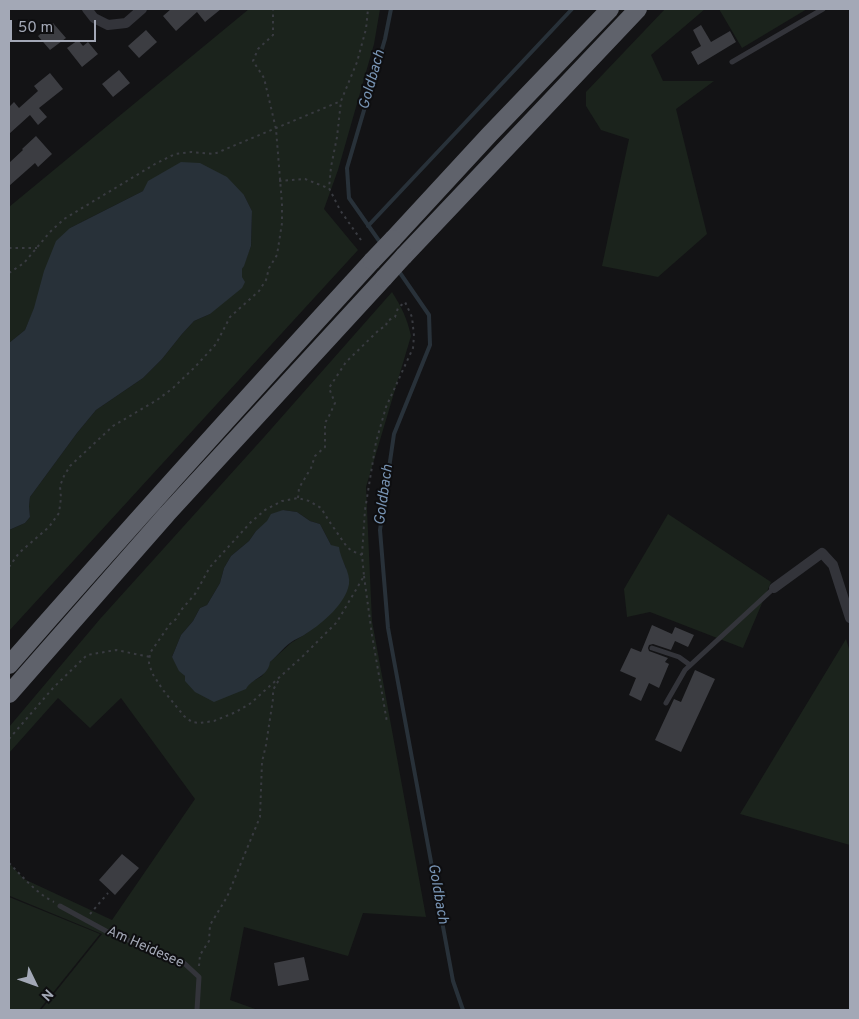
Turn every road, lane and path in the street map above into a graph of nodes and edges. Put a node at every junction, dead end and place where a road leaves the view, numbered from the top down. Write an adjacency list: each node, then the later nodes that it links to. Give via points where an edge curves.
1 (87, 9): 2 (street, via 94,18 108,26 126,23)
2 (142, 9)
3 (273, 9): 10 (path, via 273,35 258,49 253,61 264,78)
4 (368, 9): 9 (path, via 357,62)
5 (610, 9): 26 (highway, bridge, via 246,398)
6 (638, 9): 28 (highway, bridge, via 404,256 167,514)
7 (823, 9): 8 (lane)
8 (732, 62)
9 (341, 101): 10 (path); 12 (path)
10 (276, 128): 11 (path); 15 (path, via 214,154 175,154 154,164 64,220)
11 (280, 181): 12 (path, via 305,179); 19 (path, via 282,224 277,255 259,291 230,317 216,344 174,388 113,426 70,466 60,486 59,513 49,528 19,553)
12 (329, 188): 13 (path)
13 (361, 240)
14 (9, 248): 15 (path)
15 (37, 248): 16 (path, via 24,263)
16 (9, 273)
17 (298, 498): 18 (path, via 322,508 347,547); 18 (path, via 299,488 315,456 325,447 325,423 335,403 329,388 346,362 395,317 405,302 412,317 413,348 386,407 376,442 365,510); 24 (path, via 282,501 251,522 210,567)
18 (362, 555): 20 (path)
19 (9, 568)
20 (364, 576): 27 (path, via 337,622); 30 (path)
21 (774, 588): 22 (street, via 822,553 833,565); 25 (lane)
22 (850, 618)
23 (652, 648): 25 (lane)
24 (150, 657): 27 (path, via 152,674 192,722 214,722 236,712); 31 (path, via 116,650 87,655)
25 (690, 665): 29 (lane)
26 (9, 666)
27 (281, 676): 36 (path, via 273,690 262,762 260,817 227,897 210,925 209,941 200,955)
28 (9, 694)
29 (666, 703)
30 (387, 722)
31 (9, 739)
32 (9, 863): 34 (path, via 47,899)
33 (108, 893): 35 (path)
34 (60, 906): 35 (lane, Am Heidesee)
35 (85, 919): 36 (lane, Am Heidesee, via 184,963)
36 (199, 977): 37 (lane, Am Heidesee)
37 (197, 1010)

